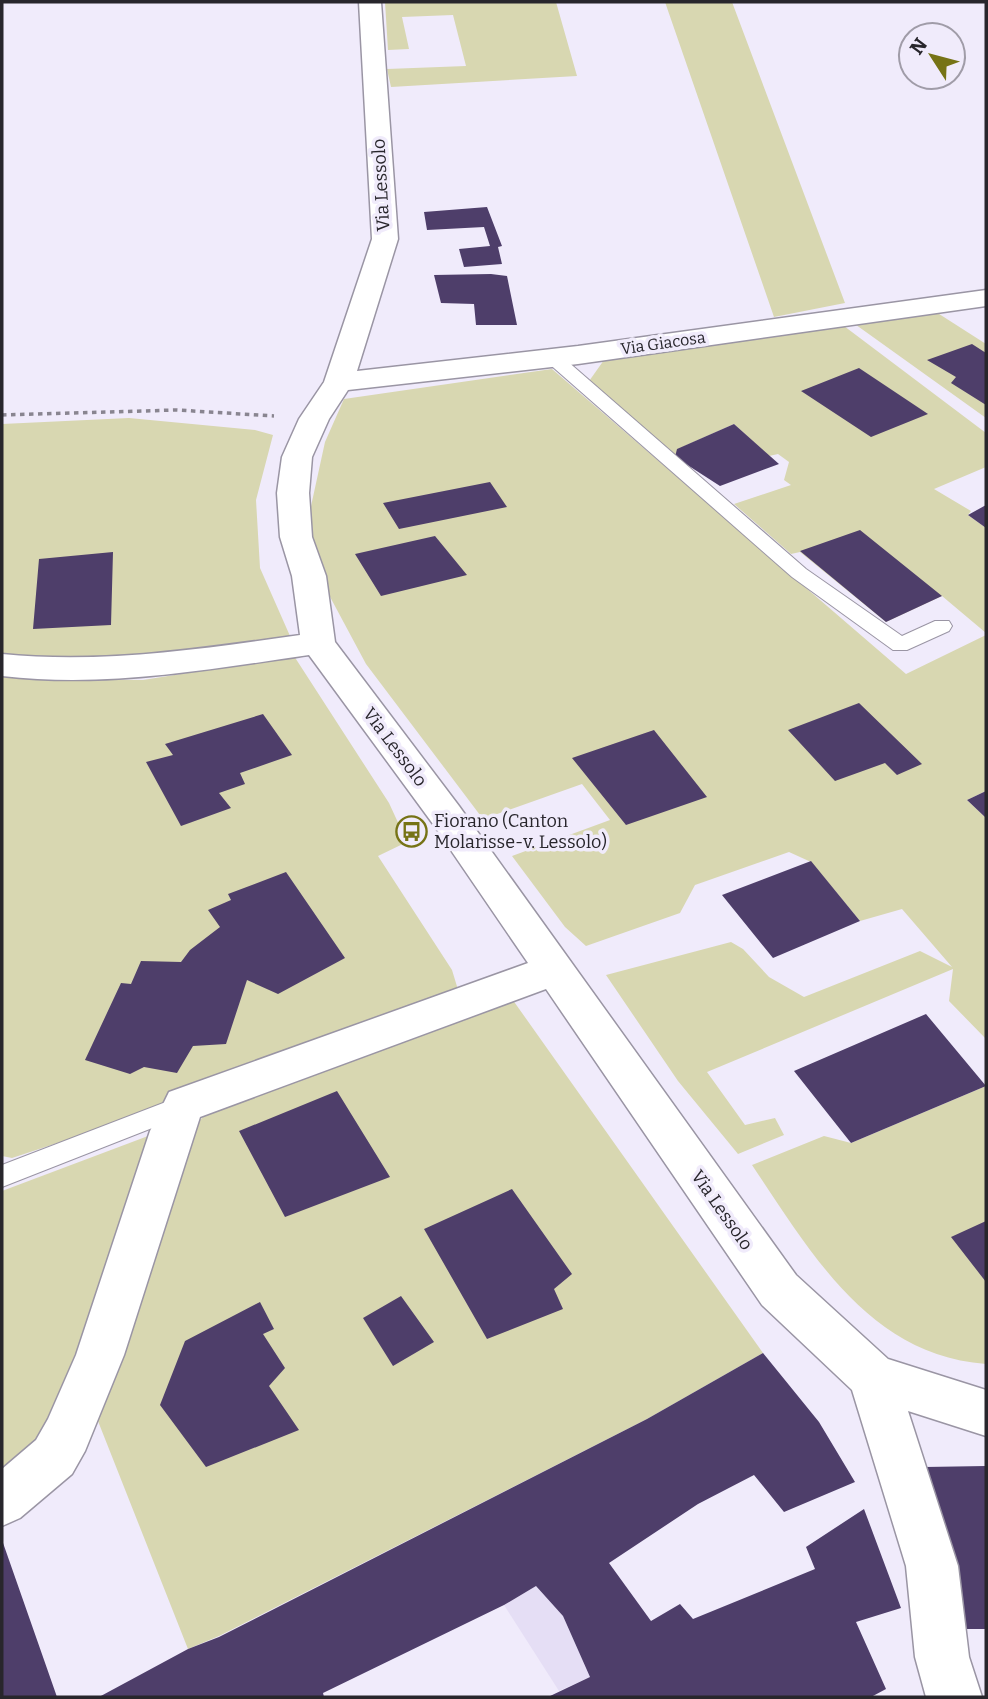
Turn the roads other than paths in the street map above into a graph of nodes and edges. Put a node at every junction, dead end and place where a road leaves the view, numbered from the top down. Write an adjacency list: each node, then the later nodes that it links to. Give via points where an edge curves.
1 (370, 2): 4 (street, Via Lessolo, via 385,239)
2 (986, 298): 3 (street, Via Giacosa)
3 (552, 357): 4 (street, Via Giacosa); 5 (lane, via 799,573 900,645)
4 (339, 382): 6 (street, Via Lessolo, via 314,419 298,457 293,493 296,537 309,576)
5 (942, 626)
6 (318, 643): 7 (street, via 130,667 47,671); 8 (street, Via Lessolo)
7 (2, 664)
8 (554, 970): 9 (street); 11 (street, Via Lessolo, via 779,1290)
9 (184, 1105): 10 (lane); 13 (street, via 100,1355 67,1434 54,1457)
10 (2, 1176)
11 (873, 1377): 12 (street); 14 (street, via 932,1566 942,1657)
12 (986, 1413)
13 (2, 1501)
14 (954, 1697)

